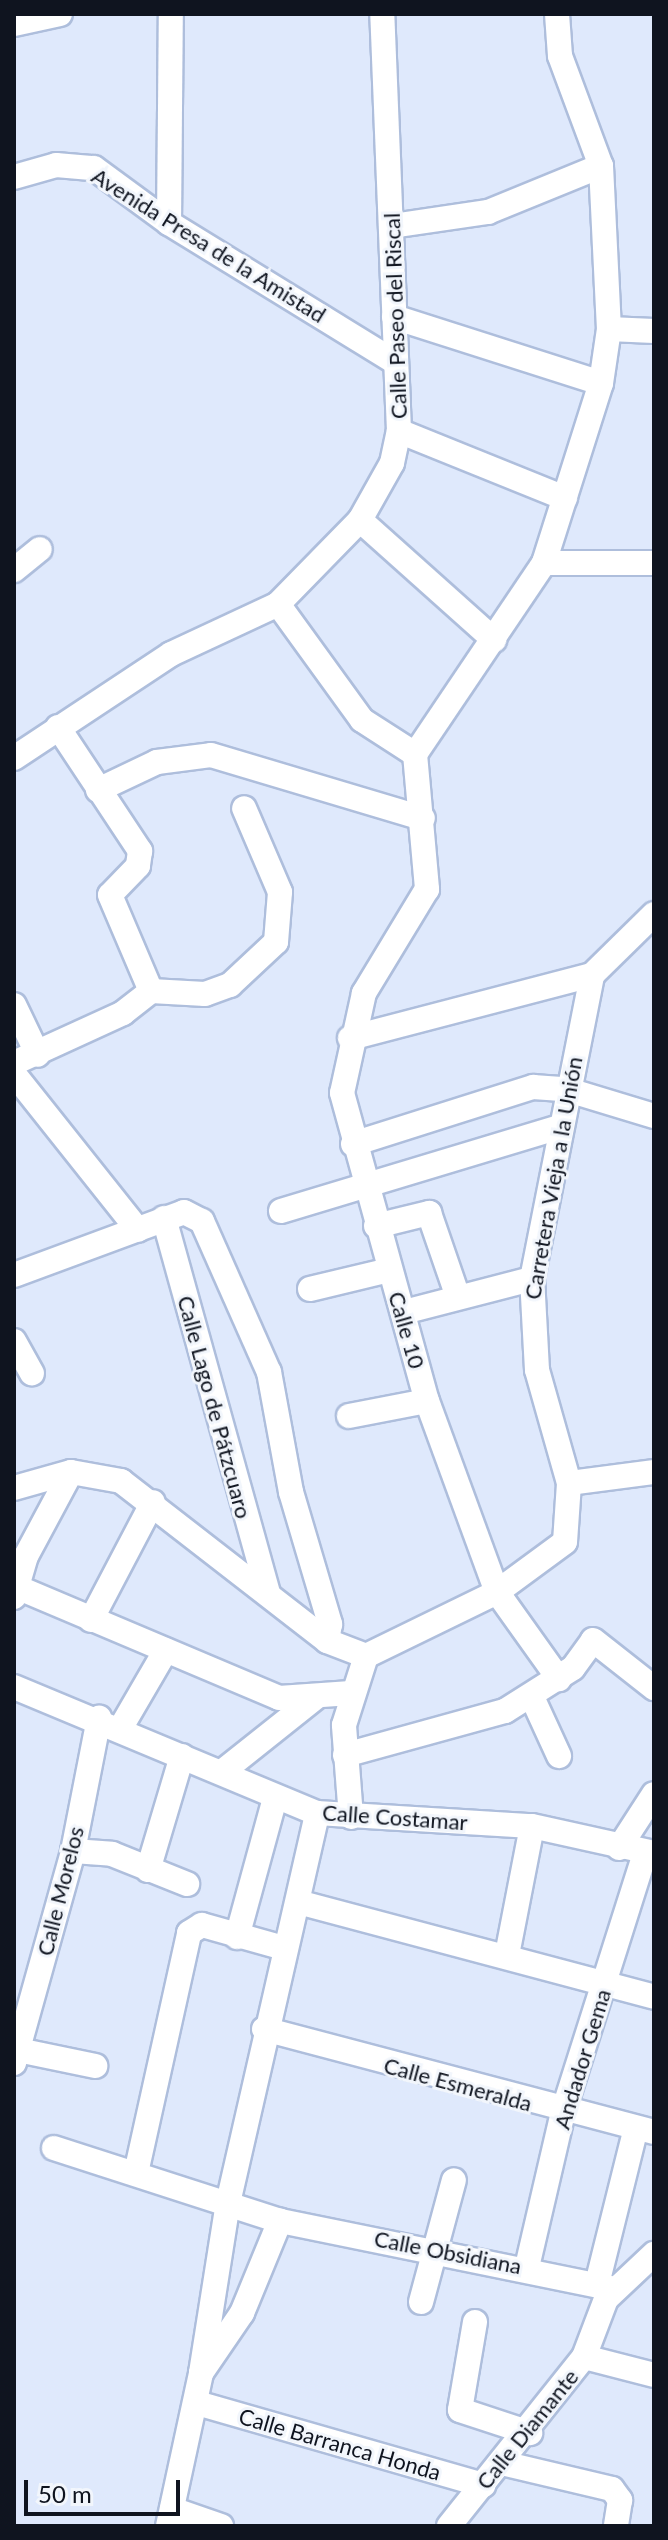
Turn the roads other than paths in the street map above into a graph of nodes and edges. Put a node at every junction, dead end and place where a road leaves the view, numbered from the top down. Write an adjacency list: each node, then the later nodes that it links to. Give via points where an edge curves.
1 (60, 14): 5 (street)
2 (171, 14): 8 (street)
3 (382, 14): 9 (street, Calle Paseo del Riscal)
4 (557, 14): 6 (street, via 560,56)
5 (14, 24)
6 (601, 166): 9 (street, via 488,212); 11 (street)
7 (14, 177): 8 (street, Avenida Presa de la Amistad, via 56,165 94,168)
8 (169, 223): 13 (street, Avenida Presa de la Amistad)
9 (392, 226): 10 (street, Calle Paseo del Riscal)
10 (394, 317): 13 (street, Calle Paseo del Riscal); 14 (street)
11 (609, 329): 12 (street); 14 (street)
12 (654, 331)
13 (395, 362): 15 (street, Calle Paseo del Riscal)
14 (601, 383): 16 (street)
15 (399, 431): 16 (street); 17 (street, Calle Paseo del Riscal, via 392,463)
16 (565, 498): 19 (street)
17 (360, 520): 22 (street, Calle Paseo del Riscal); 23 (street)
18 (40, 549): 21 (street)
19 (544, 563): 20 (street); 23 (street)
20 (654, 563)
21 (14, 570)
22 (278, 604): 24 (street, Calle Paseo del Riscal, via 171,654); 25 (street, via 362,720)
23 (494, 640): 25 (street)
24 (58, 727): 26 (street, Calle Paseo del Riscal); 27 (street)
25 (415, 754): 29 (street, Calle 10)
26 (14, 758)
27 (98, 790): 29 (street, via 157,762 211,755); 32 (street, via 140,851 138,866 110,895)
28 (244, 808): 32 (street, via 284,912 276,942 230,985 205,994)
29 (423, 818): 34 (street, Calle 10, via 427,889 386,947)
30 (654, 914): 31 (street)
31 (592, 975): 34 (street); 38 (street, Carretera Vieja a la Unión)
32 (151, 991): 35 (street)
33 (14, 1005): 35 (street)
34 (350, 1038): 41 (street, Calle 10, via 344,1064)
35 (38, 1055): 36 (street)
36 (14, 1063)
37 (14, 1074): 46 (street)
38 (565, 1089): 39 (street); 40 (street, Carretera Vieja a la Unión); 41 (street, via 533,1087)
39 (654, 1116)
40 (559, 1127): 42 (street); 49 (street, Carretera Vieja a la Unión)
41 (353, 1144): 42 (street, Calle 10)
42 (367, 1187): 43 (street); 45 (street, Calle 10)
43 (281, 1211)
44 (164, 1218): 46 (street); 64 (street, Calle Lago de Pátzcuaro); 66 (street, via 193,1214 233,1285 269,1372 291,1492 330,1624)
45 (376, 1226): 47 (street, Calle 10); 51 (street, via 429,1213)
46 (138, 1230): 48 (street)
47 (389, 1270): 50 (street); 52 (street, Calle 10)
48 (14, 1275)
49 (532, 1279): 51 (street); 59 (street, Carretera Vieja a la Unión, via 537,1370)
50 (310, 1289)
51 (458, 1297): 52 (street)
52 (404, 1312): 55 (street, Calle 10)
53 (14, 1341): 54 (street)
54 (32, 1373)
55 (427, 1401): 56 (street); 63 (street, Calle 10)
56 (349, 1416)
57 (71, 1472): 60 (street); 61 (street, via 121,1481); 62 (street, via 26,1556)
58 (654, 1472): 59 (street)
59 (569, 1483): 63 (street, Carretera Vieja a la Unión, via 565,1542)
60 (14, 1488)
61 (153, 1502): 64 (street); 65 (street)
62 (16, 1592): 65 (street)
63 (497, 1592): 68 (street, Carretera Vieja a la Unión); 69 (street, Calle 10)
64 (269, 1595): 66 (street)
65 (91, 1620): 67 (street)
66 (327, 1641): 68 (street)
67 (166, 1650): 74 (street, via 279,1698); 75 (street, Calle Morelos)
68 (366, 1656): 71 (street)
69 (559, 1679): 70 (street, via 593,1640); 73 (street)
70 (654, 1688)
71 (351, 1693): 74 (street); 76 (street)
72 (16, 1694): 75 (street, Calle Costamar)
73 (532, 1697): 76 (street, via 471,1725); 78 (street)
74 (315, 1698): 79 (street)
75 (110, 1723): 77 (street, Calle Costamar); 86 (street, Calle Morelos)
76 (345, 1755): 83 (street)
77 (182, 1756): 79 (street, Calle Costamar); 88 (street)
78 (559, 1756)
79 (222, 1772): 81 (street, Calle Costamar)
80 (654, 1794): 85 (street)
81 (275, 1798): 82 (street, Calle Costamar); 91 (street)
82 (317, 1813): 83 (street, Calle Costamar); 90 (street)
83 (351, 1817): 84 (street, Calle Costamar)
84 (532, 1826): 85 (street, Calle Costamar); 93 (street)
85 (619, 1848): 87 (street, Calle Costamar)
86 (73, 1851): 88 (street, via 99,1850); 97 (street, Calle Morelos)
87 (649, 1853): 94 (street, Andador Gema)
88 (148, 1870): 89 (street)
89 (187, 1884)
90 (298, 1902): 92 (street); 93 (street)
91 (237, 1937): 92 (street); 102 (street, via 202,1925 189,1933)
92 (284, 1948): 96 (street)
93 (507, 1955): 94 (street)
94 (606, 1983): 95 (street); 99 (street, Andador Gema)
95 (654, 1997)
96 (264, 2029): 99 (street, Calle Esmeralda); 104 (street)
97 (16, 2056): 98 (street)
98 (95, 2066)
99 (563, 2112): 100 (street, Calle Esmeralda); 108 (street, Andador Gema)
100 (645, 2130): 109 (street, Calle Diamante)
101 (54, 2148): 102 (street)
102 (136, 2173): 104 (street)
103 (454, 2180): 106 (street)
104 (228, 2203): 105 (street); 113 (street)
105 (280, 2221): 106 (street, Calle Obsidiana); 113 (street, via 242,2313)
106 (434, 2249): 108 (street, Calle Obsidiana); 110 (street)
107 (654, 2254): 109 (street, Calle Diamante)
108 (527, 2267): 109 (street, Calle Obsidiana)
109 (606, 2287): 112 (street, Calle Diamante)
110 (421, 2302)
111 (475, 2322): 116 (street, via 460,2410)
112 (584, 2357): 114 (street); 116 (street, Calle Diamante)
113 (201, 2373): 115 (street)
114 (654, 2375)
115 (197, 2403): 118 (street, Calle Barranca Honda); 119 (street)
116 (530, 2433): 117 (street, Calle Diamante)
117 (502, 2463): 118 (street, Calle Diamante); 120 (street, via 612,2489)
118 (483, 2485): 122 (street, Calle Diamante)
119 (170, 2518): 121 (street)
120 (617, 2522)
121 (221, 2526)
122 (449, 2526)

